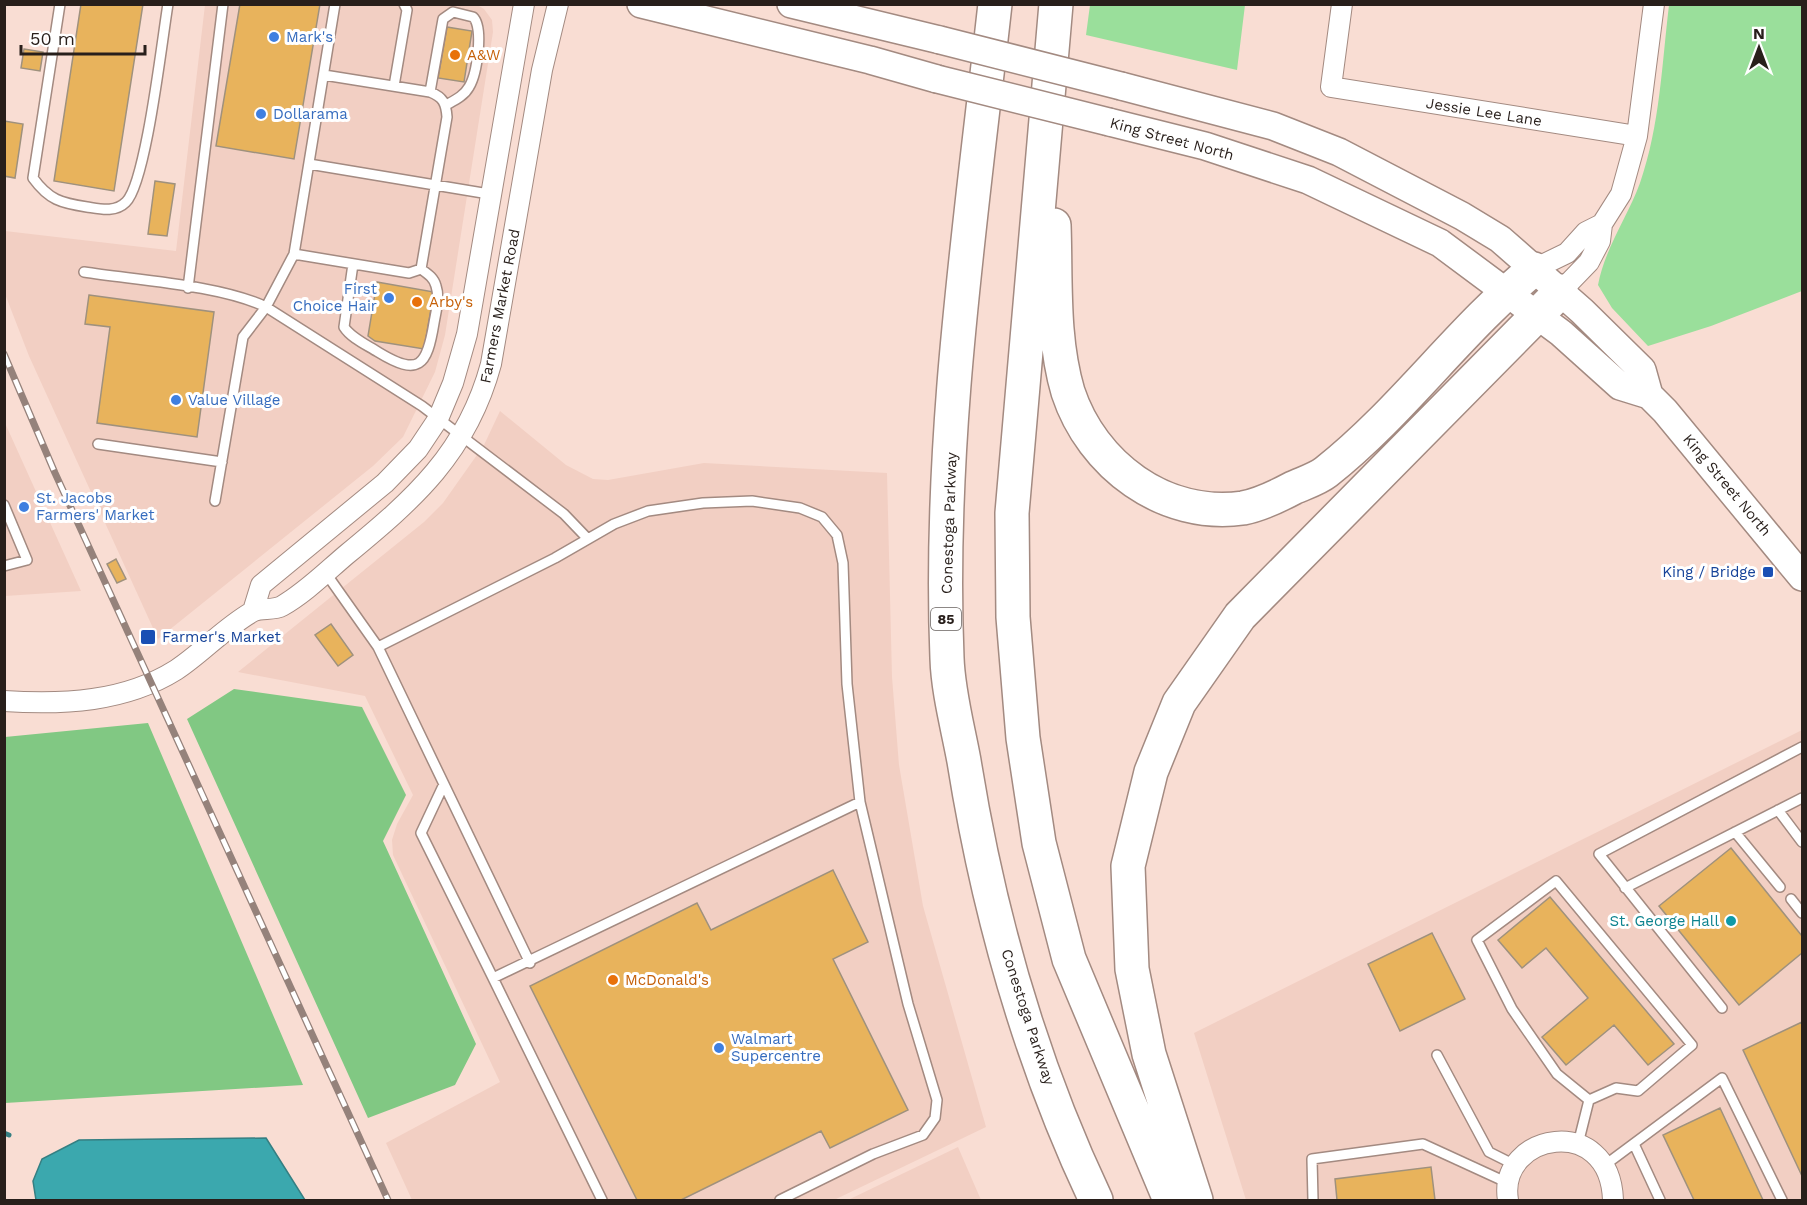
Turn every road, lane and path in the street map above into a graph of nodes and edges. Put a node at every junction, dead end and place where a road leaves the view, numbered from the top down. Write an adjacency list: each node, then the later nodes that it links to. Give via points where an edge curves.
1 (60, 4): 2 (lane, via 33,178 45,194 66,204 109,210 124,204 133,194 146,144)
2 (168, 4)
3 (223, 4): 29 (lane)
4 (335, 4): 15 (lane)
5 (404, 4): 16 (lane, via 407,10)
6 (524, 4): 22 (street, Farmers Market Road)
7 (558, 4): 36 (street, Farmers Market Road, via 542,70 496,342 482,397)
8 (641, 4): 31 (main road, King Street North, bridge, via 1205,146 1308,180 1440,243)
9 (791, 4): 27 (main road, King Street North, bridge, via 1263,123 1339,152 1462,216 1500,239)
10 (1056, 4): 14 (highway)
11 (1342, 4): 19 (street, Jessie Lee Lane, via 1330,87)
12 (1654, 4): 19 (street)
13 (994, 9): 70 (highway, Conestoga Parkway / 85, via 959,331 946,531 947,663 972,811 1013,982 1074,1154)
14 (1051, 53): 31 (highway, via 1058,342 1068,391 1083,429 1121,473 1148,490 1172,501 1203,507 1243,508 1324,473 1369,433); 71 (highway, via 1012,513 1013,617 1023,738 1039,843 1069,960)
15 (324, 75): 16 (lane); 20 (lane)
16 (394, 86): 17 (lane)
17 (430, 92): 18 (lane, via 440,96); 18 (lane, via 443,19 453,12 468,14 478,21 480,31 472,81 465,93)
18 (446, 105): 21 (lane)
19 (1637, 136): 23 (street, via 1622,194)
20 (309, 164): 21 (lane); 24 (lane)
21 (435, 185): 22 (lane); 26 (lane)
22 (489, 194): 35 (street, Farmers Market Road, via 467,334)
23 (1602, 224): 27 (street, via 1586,232 1567,253); 30 (street, via 1600,240 1589,262)
24 (294, 254): 25 (lane); 32 (lane)
25 (353, 264): 26 (lane, via 409,273); 26 (lane, via 344,327 395,362 408,366 419,362 429,350 438,297 434,280)
26 (421, 269)
27 (1534, 269): 30 (main road, King Street North); 31 (highway)
28 (84, 272): 29 (lane)
29 (188, 288): 32 (lane, via 252,300)
30 (1561, 291): 33 (highway); 34 (main road, King Street North, via 1642,370)
31 (1506, 292): 33 (main road, King Street North)
32 (266, 307): 35 (lane); 38 (lane, via 243,337)
33 (1538, 315): 34 (main road, King Street North, via 1620,386); 72 (highway, via 1240,616 1179,703 1151,772 1128,866 1132,969 1149,1054)
34 (1649, 395): 44 (main road, King Street North)
35 (438, 419): 36 (lane); 45 (street, Farmers Market Road, via 402,467 261,585)
36 (462, 437): 41 (lane, via 564,514); 43 (street, Farmers Market Road, via 406,506)
37 (98, 444): 38 (lane)
38 (222, 462): 39 (lane)
39 (215, 501)
40 (4, 505): 42 (lane, via 27,560)
41 (587, 537): 46 (lane, via 555,558); 51 (lane, via 648,511 703,502 752,501 800,507 822,517 837,535 843,563 847,684)
42 (4, 566)
43 (325, 573): 45 (street, Farmers Market Road, via 280,608); 46 (lane)
44 (1803, 577)
45 (253, 611): 47 (street, Farmers Market Road, via 153,683 105,698 67,703)
46 (378, 647): 49 (lane)
47 (4, 701)
48 (1803, 747): 56 (lane, via 1599,854)
49 (444, 784): 59 (lane); 60 (lane, via 421,833)
50 (1803, 798): 52 (lane)
51 (860, 802): 59 (lane); 69 (lane, via 908,1004 937,1100 935,1118 923,1135 873,1154)
52 (1778, 810): 53 (lane); 54 (lane)
53 (1735, 832): 55 (lane); 56 (lane)
54 (1803, 842)
55 (1780, 887)
56 (1625, 888): 61 (lane)
57 (1791, 900): 58 (lane)
58 (1803, 913)
59 (530, 963): 60 (lane)
60 (493, 978): 68 (lane)
61 (1722, 1008)
62 (1437, 1055): 67 (lane)
63 (1589, 1100): 63 (lane, via 1557,1074 1512,1009 1477,940 1556,881 1692,1045 1638,1090 1616,1088); 64 (lane)
64 (1578, 1144): 66 (street); 67 (street, via 1550,1142 1527,1152)
65 (1634, 1144): 66 (lane); 75 (lane); 76 (lane, via 1722,1078)
66 (1605, 1165): 74 (street, via 1612,1182)
67 (1510, 1183): 73 (lane, via 1422,1144 1312,1158)
68 (602, 1200)
69 (780, 1200)
70 (1096, 1200)
71 (1170, 1200)
72 (1196, 1200)
73 (1313, 1200)
74 (1613, 1200)
75 (1660, 1200)
76 (1782, 1200)

